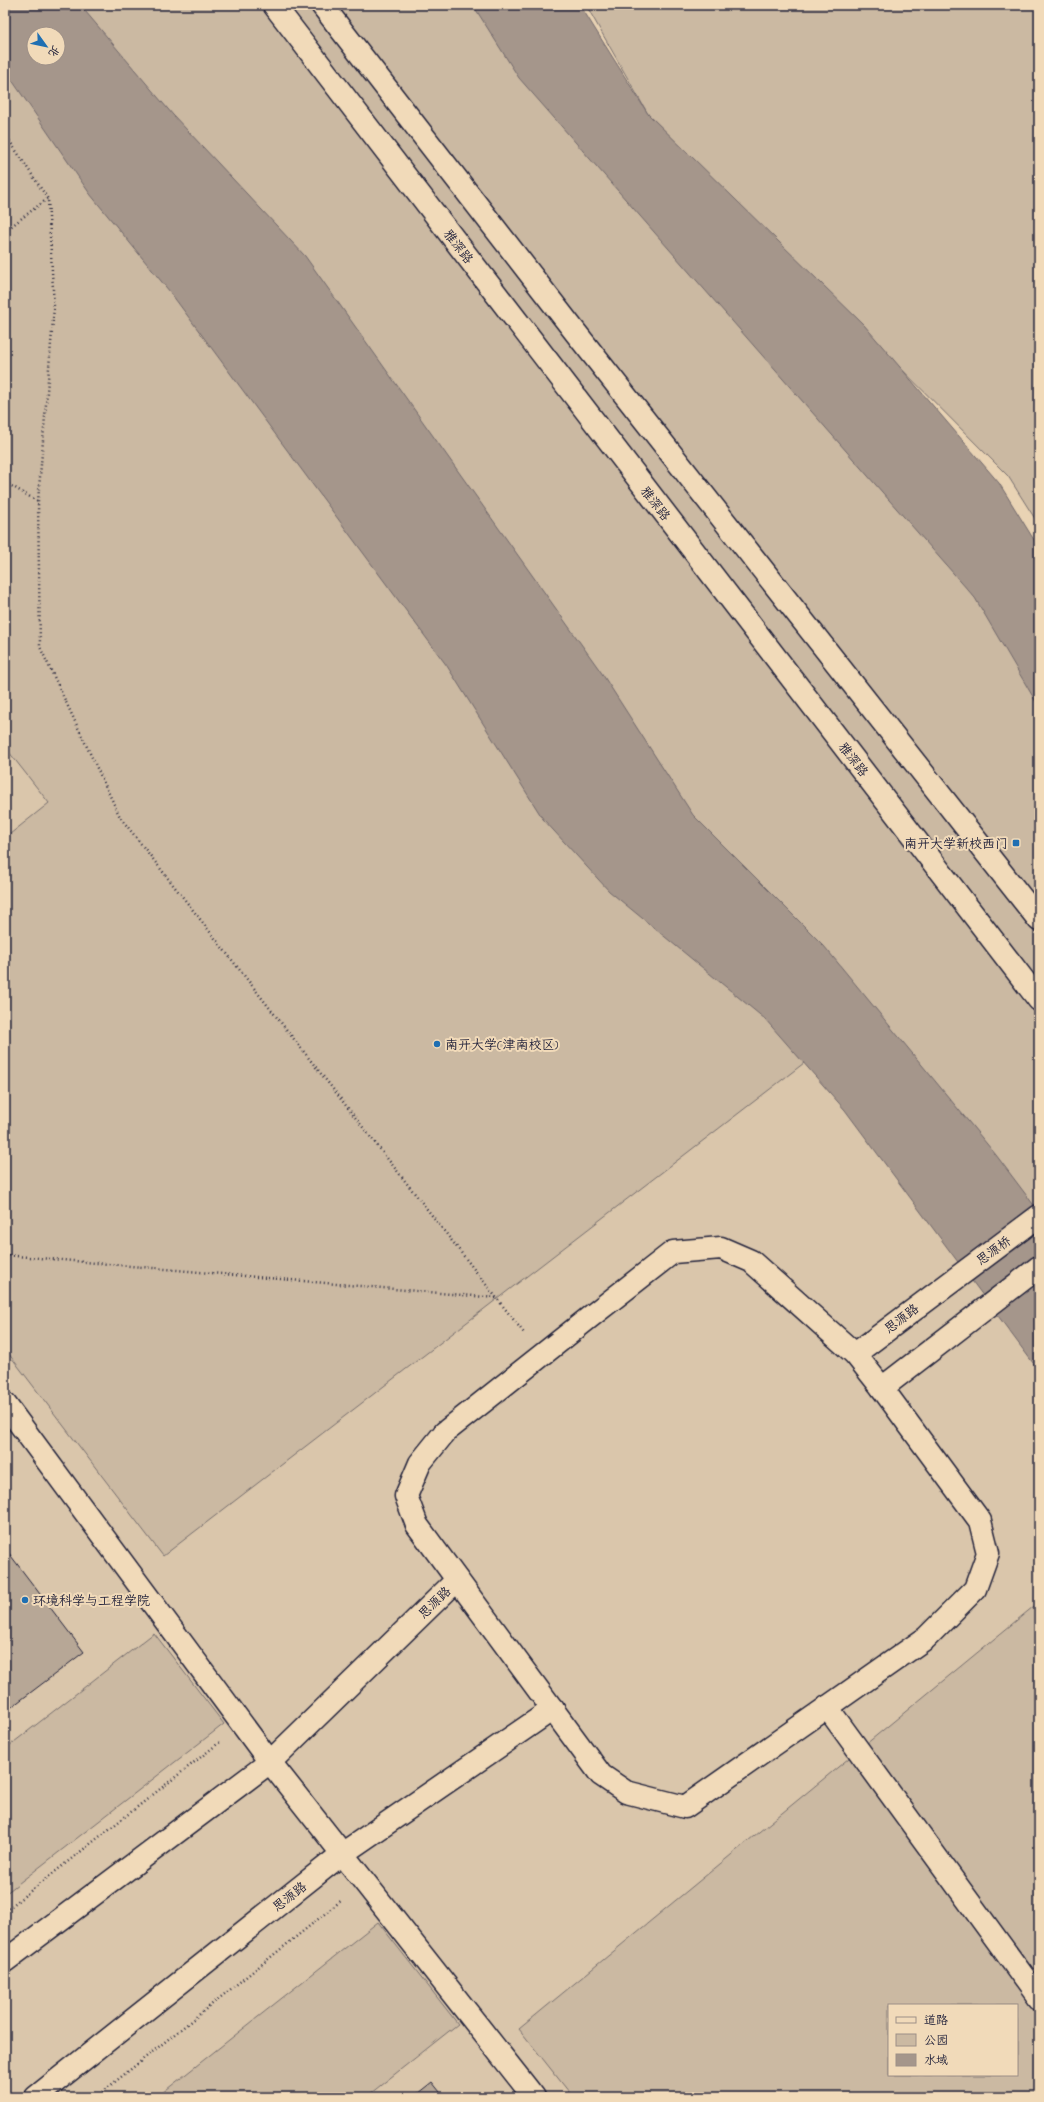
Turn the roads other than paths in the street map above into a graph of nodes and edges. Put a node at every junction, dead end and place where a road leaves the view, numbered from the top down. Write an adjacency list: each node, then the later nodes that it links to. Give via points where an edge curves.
1 (274, 5): 4 (street, 雅深路)
2 (322, 5): 3 (street, via 580,339)
3 (1039, 920)
4 (1039, 1000)
5 (1039, 1216): 7 (street, 思源桥)
6 (1039, 1267): 9 (street)
7 (947, 1283): 8 (street, 思源路)
8 (855, 1354): 9 (street); 11 (street, via 751,1261 721,1248 673,1252 445,1432 420,1462 406,1496 417,1526)
9 (882, 1388): 12 (street, via 980,1521 988,1553 975,1589 926,1638)
10 (5, 1404): 14 (street)
11 (457, 1580): 13 (street); 14 (street, 思源路)
12 (827, 1707): 13 (street, via 685,1807 626,1792 601,1774); 17 (street)
13 (552, 1709): 15 (street, 思源路)
14 (270, 1762): 15 (street); 16 (street, 思源路)
15 (342, 1854): 18 (street, 思源路); 19 (street)
16 (5, 1961)
17 (1035, 1986)
18 (36, 2097)
19 (534, 2097)

